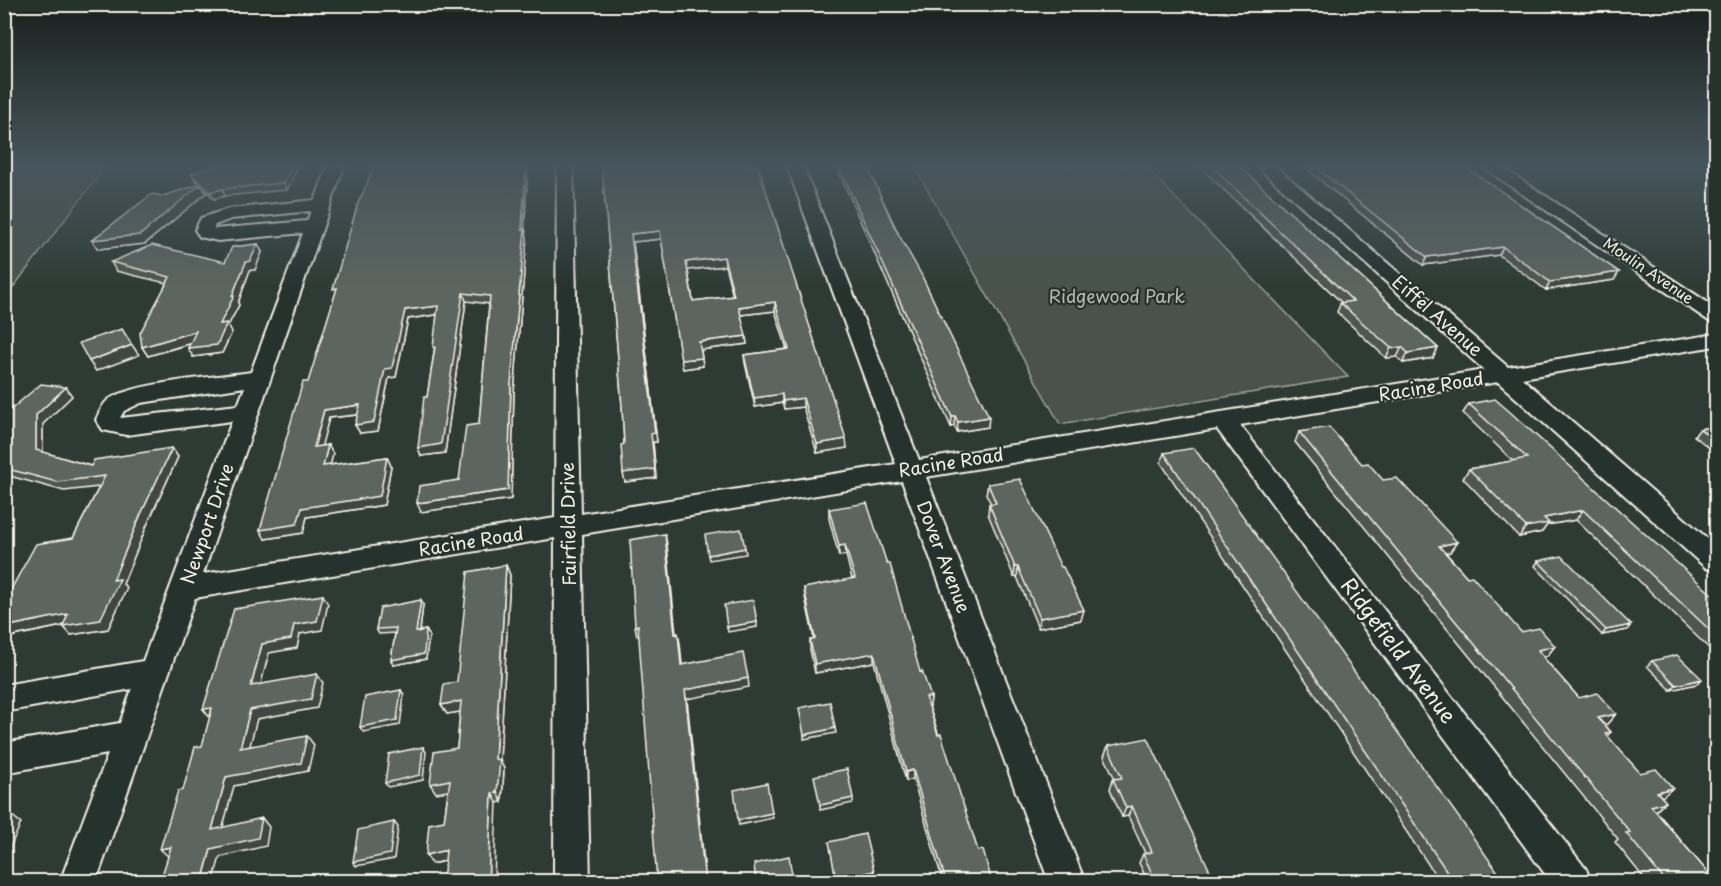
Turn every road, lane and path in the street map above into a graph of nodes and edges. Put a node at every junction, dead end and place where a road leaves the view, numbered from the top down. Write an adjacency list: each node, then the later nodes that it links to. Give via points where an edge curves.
1 (320, 207): 6 (street, Newport Drive)
2 (566, 207): 14 (street, Fairfield Drive)
3 (811, 207): 13 (street, Dover Avenue)
4 (1312, 207): 9 (street, Eiffel Avenue)
5 (1551, 207): 7 (street, Moulin Avenue)
6 (317, 215): 6 (street, via 220,216 207,222 204,230 218,235); 10 (street, Newport Drive)
7 (1716, 317)
8 (1716, 340): 9 (street, Racine Road)
9 (1504, 375): 12 (street, Racine Road); 15 (street, Eiffel Avenue)
10 (260, 378): 11 (street, Newport Drive); 11 (street, via 135,396 116,406 108,420 126,427)
11 (247, 412): 16 (street, Newport Drive)
12 (1224, 420): 13 (street, Racine Road); 24 (street, Ridgefield Avenue)
13 (910, 470): 14 (street, Racine Road); 23 (street, Dover Avenue)
14 (570, 526): 16 (street, Racine Road); 22 (street, Fairfield Drive)
15 (1716, 561)
16 (186, 588): 17 (street, Newport Drive)
17 (154, 672): 18 (street); 19 (street, Newport Drive)
18 (4, 699)
19 (131, 735): 20 (street); 21 (street, Newport Drive)
20 (4, 758)
21 (78, 882)
22 (572, 882)
23 (1066, 882)
24 (1573, 882)

